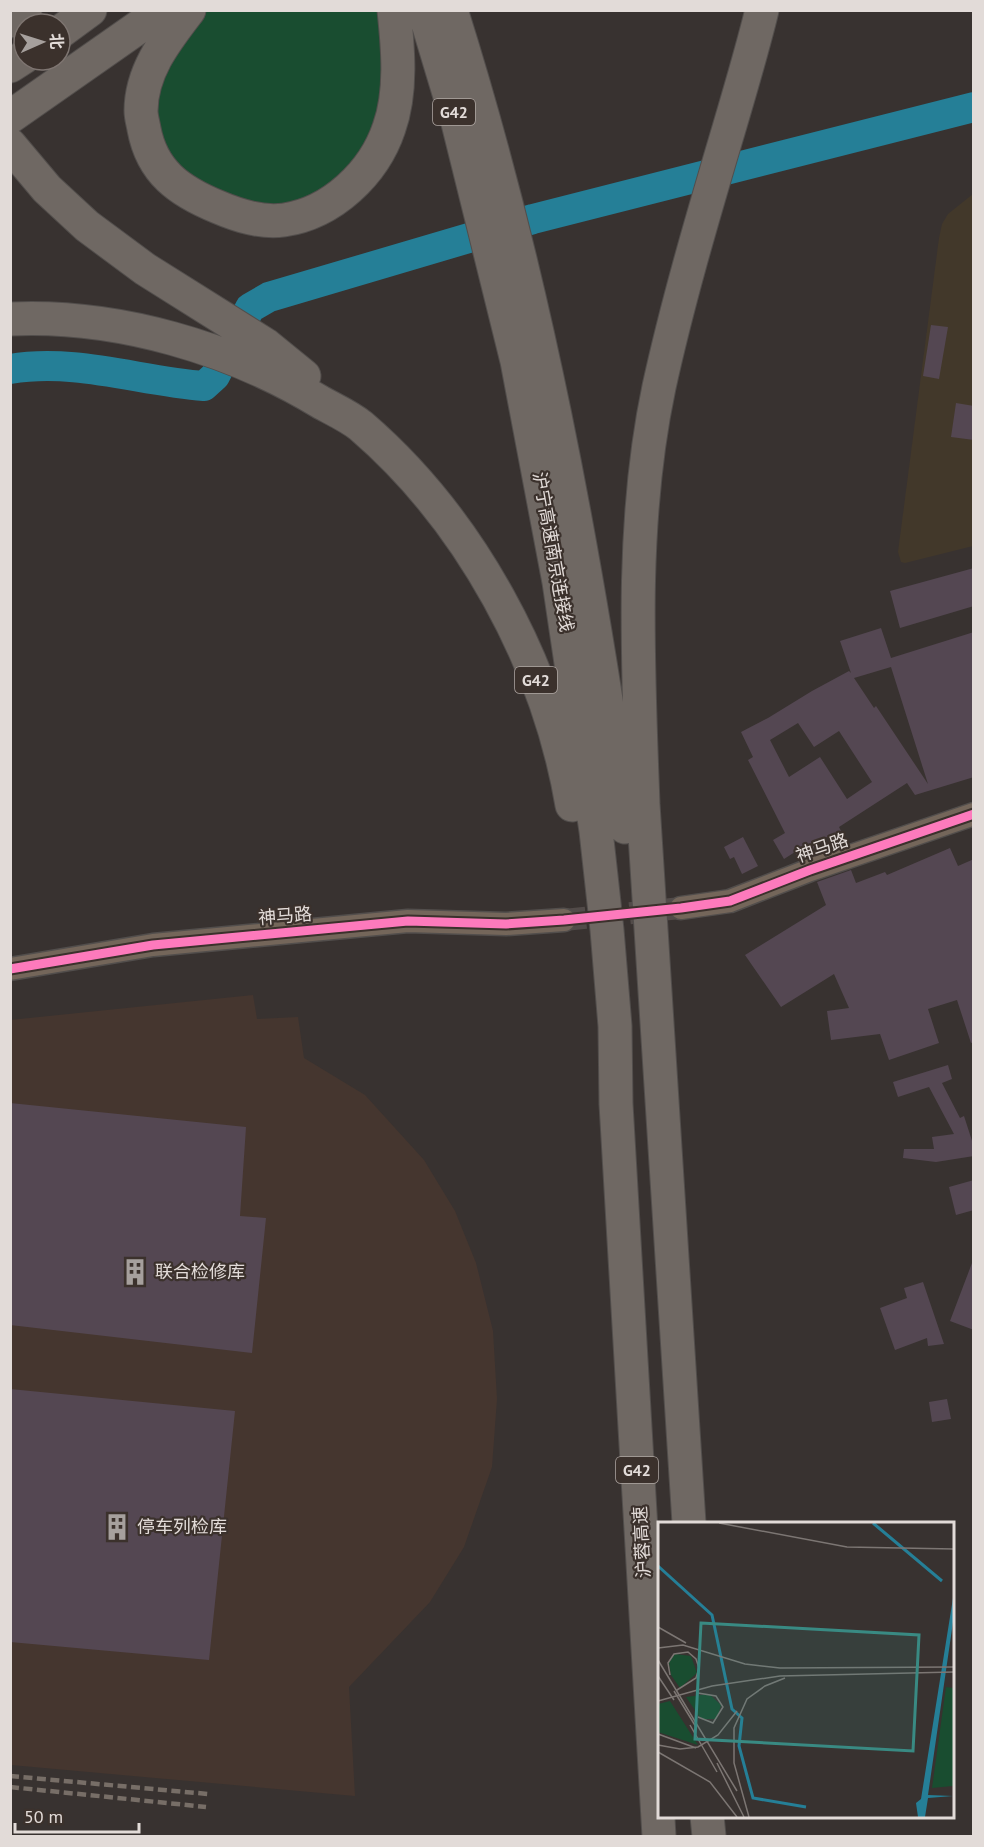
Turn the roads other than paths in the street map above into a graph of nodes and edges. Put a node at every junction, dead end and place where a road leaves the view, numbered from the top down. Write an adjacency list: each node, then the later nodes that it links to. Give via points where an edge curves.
1 (25, 10): 9 (highway)
2 (90, 10): 10 (highway)
3 (163, 10): 11 (highway)
4 (189, 10): 5 (highway, via 161,45 145,82 141,112 147,145 175,186 232,213 261,221 309,214 357,180 378,155 395,102)
5 (394, 10)
6 (423, 10): 13 (highway, 沪宁高速南京连接线 / G42, via 458,123)
7 (451, 10): 13 (highway, 沪宁高速南京连接线 / G42)
8 (761, 19): 21 (highway, G42, via 681,296 659,389 646,471 638,685)
9 (10, 21)
10 (72, 23)
11 (10, 117)
12 (10, 145): 16 (highway, via 47,189 87,226 145,269 224,318)
13 (494, 212): 14 (highway, 沪宁高速南京连接线 / G42)
14 (503, 248): 21 (highway, 沪宁高速南京连接线 / G42, via 566,471 605,689); 22 (highway, 沪宁高速南京连接线 / G42, via 519,372 559,582 596,831 615,1026)
15 (10, 319): 16 (highway, G42, via 113,325 209,350)
16 (261, 356): 22 (highway, G42, via 297,387 359,425 405,469 444,514 482,569 515,630 543,697 567,775 592,934 600,1022)
17 (974, 814): 18 (street, 神马路, via 730,901)
18 (681, 908)
19 (564, 920): 20 (street, 神马路, via 506,924 408,921 153,945)
20 (10, 969)
21 (659, 1063): 23 (highway, G42)
22 (616, 1104): 25 (highway, 沪蓉高速 / G42)
23 (689, 1522)
24 (707, 1817): 26 (highway)
25 (659, 1836)
26 (709, 1836)

